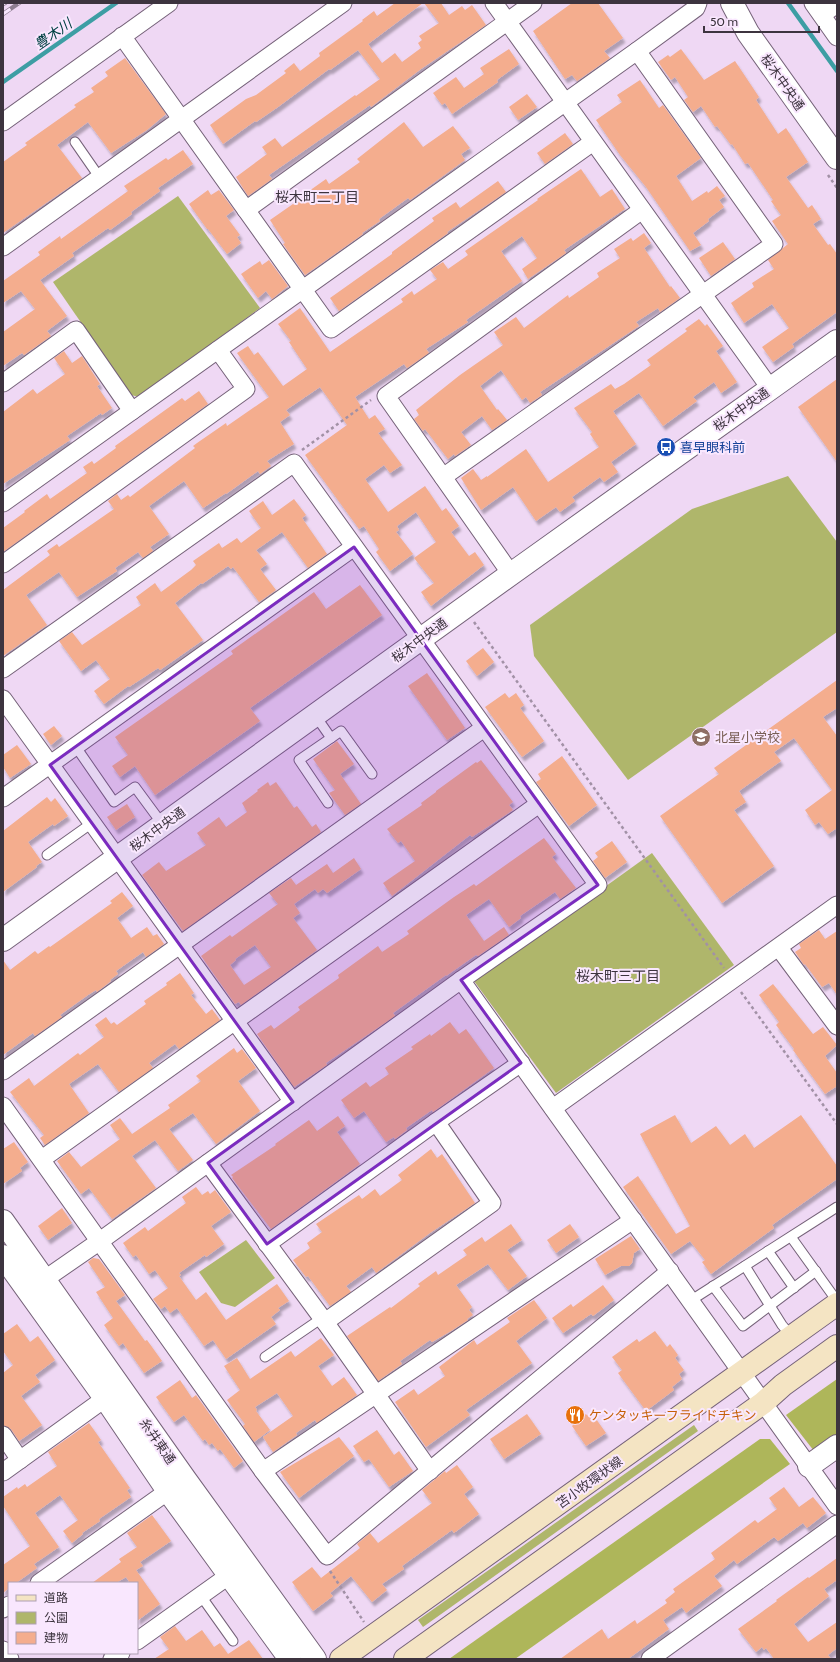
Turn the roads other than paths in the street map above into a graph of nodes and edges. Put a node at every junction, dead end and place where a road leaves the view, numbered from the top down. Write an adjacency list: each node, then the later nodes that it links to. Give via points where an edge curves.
1 (169, 3): 10 (street)
2 (343, 3): 14 (street)
3 (494, 3): 9 (street)
4 (533, 3): 9 (street)
5 (698, 3): 12 (street, via 696,8)
6 (732, 3): 18 (street, 桜木中央通, via 748,33)
7 (837, 4): 8 (street)
8 (817, 9): 11 (street)
9 (507, 22): 13 (street); 20 (street)
10 (122, 36): 14 (street); 15 (street)
11 (837, 37)
12 (637, 51): 13 (street); 24 (street, via 774,244)
13 (565, 102): 17 (street); 23 (street)
14 (182, 120): 19 (street); 20 (street)
15 (3, 122)
16 (76, 142): 19 (lane)
17 (593, 142): 21 (street); 23 (street, via 331,329)
18 (837, 158)
19 (100, 178): 22 (street)
20 (246, 210): 23 (street)
21 (642, 210): 24 (street); 30 (street, via 386,396)
22 (3, 247)
23 (302, 290): 26 (street)
24 (702, 294): 28 (street); 30 (street)
25 (837, 341): 28 (street, 桜木中央通)
26 (218, 350): 29 (street); 33 (street, via 246,389)
27 (3, 383): 29 (street, via 76,330)
28 (770, 388): 34 (street, 桜木中央通)
29 (132, 411): 31 (street)
30 (444, 477): 34 (street)
31 (3, 503)
32 (354, 547): 35 (street); 36 (street, via 294,463); 41 (street)
33 (3, 564)
34 (511, 574): 35 (street, 桜木中央通)
35 (421, 638): 38 (street, 桜木中央通); 39 (street)
36 (3, 669)
37 (3, 699): 42 (street)
38 (315, 715): 40 (lane); 48 (street, 桜木中央通)
39 (484, 728): 46 (street); 53 (street)
40 (331, 738): 43 (lane, via 341,731); 45 (lane, via 299,760)
41 (76, 747): 42 (street); 48 (lane, via 114,802 135,787)
42 (50, 765): 44 (street); 47 (street)
43 (372, 774)
44 (3, 798)
45 (328, 803)
46 (539, 804): 55 (street, via 598,885); 56 (street)
47 (92, 823): 49 (lane); 50 (street)
48 (163, 825): 50 (street, 桜木中央通)
49 (47, 855)
50 (117, 858): 52 (street, 桜木中央通); 53 (street)
51 (837, 905): 54 (street)
52 (3, 940)
53 (179, 945): 56 (street); 59 (street)
54 (779, 948): 57 (street); 62 (street)
55 (461, 980): 58 (street); 60 (street)
56 (235, 1020): 60 (street); 64 (street)
57 (837, 1025)
58 (520, 1063): 62 (street); 63 (street)
59 (3, 1071)
60 (293, 1102): 65 (street)
61 (3, 1106): 64 (street)
62 (553, 1108): 67 (street)
63 (436, 1122): 71 (street); 84 (street, via 492,1203)
64 (42, 1159): 70 (street)
65 (208, 1163): 70 (street); 71 (street)
66 (837, 1207): 69 (lane)
67 (632, 1220): 76 (street); 90 (street)
68 (3, 1221): 77 (street, 糸井東通)
69 (791, 1236): 72 (lane); 75 (lane)
70 (100, 1241): 77 (street); 96 (street)
71 (267, 1244): 84 (street)
72 (768, 1251): 74 (lane); 79 (lane)
73 (3, 1256): 77 (street, 糸井東通)
74 (745, 1266): 78 (lane); 83 (lane)
75 (816, 1271): 79 (lane); 81 (lane)
76 (670, 1272): 80 (street); 97 (street)
77 (37, 1285): 89 (street, 糸井東通)
78 (713, 1286): 80 (lane); 83 (lane, via 743,1326)
79 (794, 1288): 83 (lane)
80 (690, 1301): 88 (street)
81 (837, 1301)
82 (837, 1304): 85 (main road, 苫小牧環状線)
83 (770, 1306): 85 (lane)
84 (323, 1320): 87 (lane); 90 (street)
85 (792, 1337): 88 (main road, 苫小牧環状線)
86 (837, 1346): 91 (main road, via 783,1385)
87 (265, 1357)
88 (742, 1372): 91 (street); 111 (main road, 苫小牧環状線)
89 (113, 1393): 94 (street); 99 (street, 糸井東通)
90 (375, 1395): 96 (street); 97 (street)
91 (763, 1403): 95 (street); 112 (main road)
92 (3, 1435): 94 (street)
93 (837, 1446): 95 (street)
94 (20, 1460): 98 (street)
95 (809, 1466): 100 (street)
96 (263, 1471): 97 (street, via 327,1556)
97 (430, 1471)
98 (3, 1472)
99 (176, 1485): 102 (street, 糸井東通); 103 (street)
100 (837, 1506)
101 (837, 1524): 113 (street)
102 (238, 1569): 104 (street); 109 (street, 糸井東通); 110 (street, 糸井東通)
103 (40, 1582)
104 (201, 1596): 105 (street); 106 (lane)
105 (138, 1640)
106 (234, 1641)
107 (3, 1650): 108 (street)
108 (10, 1659)
109 (290, 1659)
110 (315, 1659)
111 (341, 1659)
112 (406, 1659)
113 (650, 1659)

